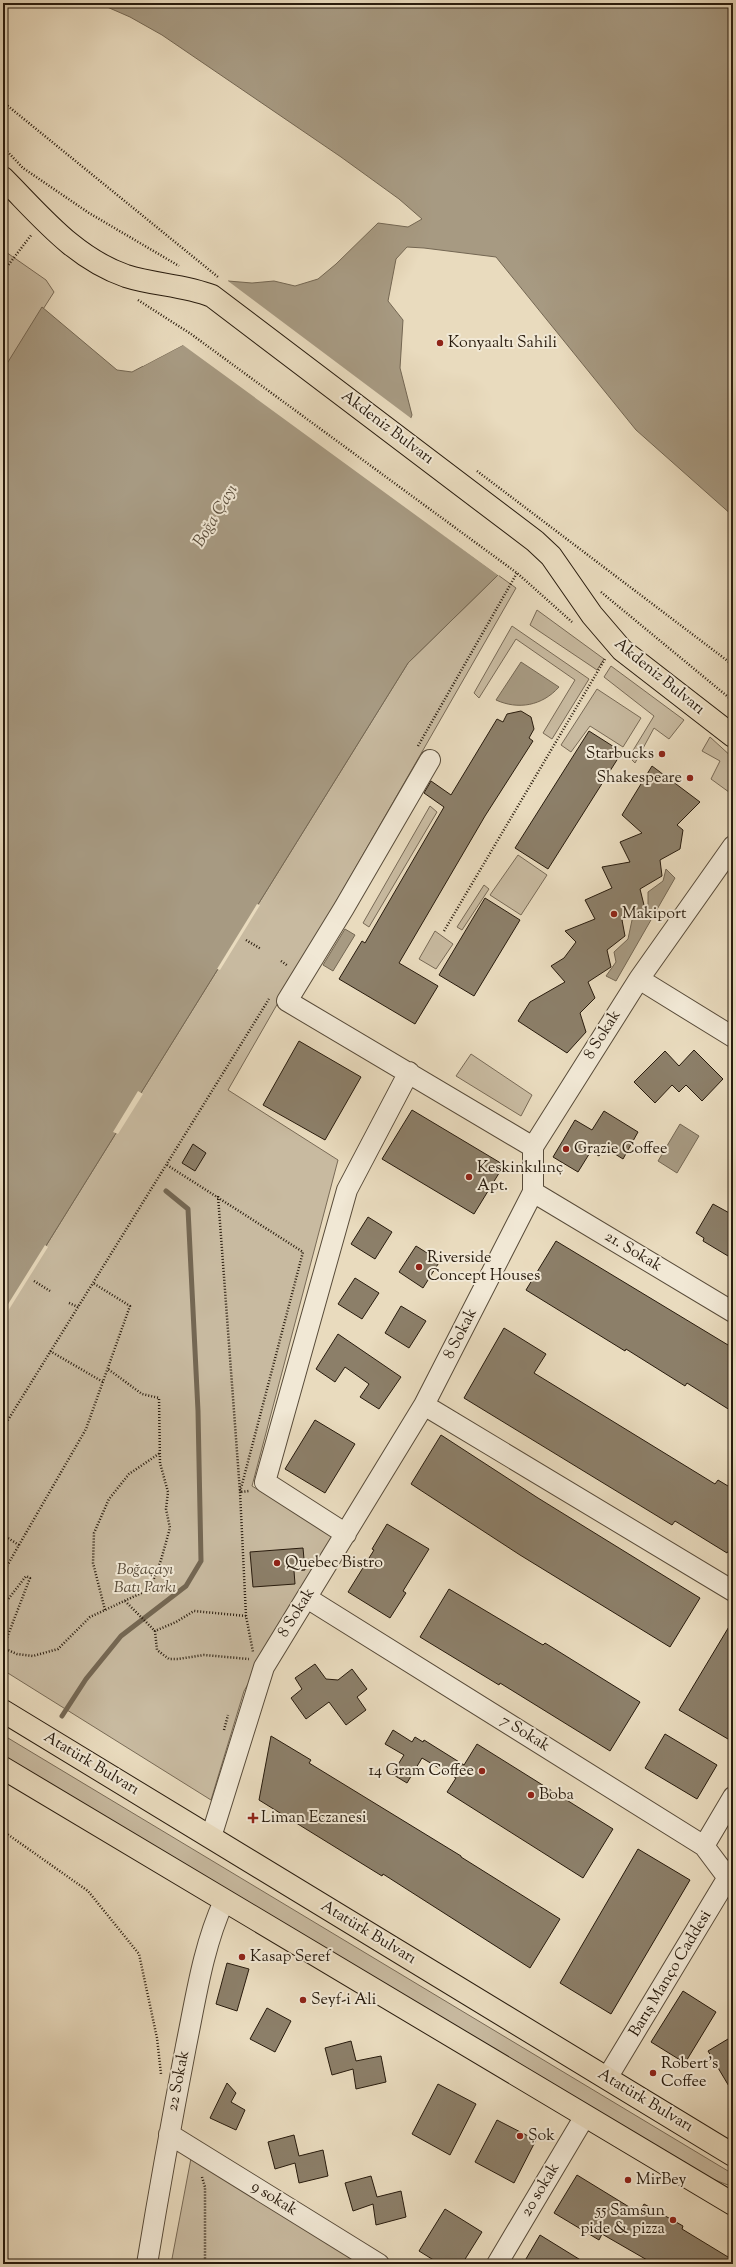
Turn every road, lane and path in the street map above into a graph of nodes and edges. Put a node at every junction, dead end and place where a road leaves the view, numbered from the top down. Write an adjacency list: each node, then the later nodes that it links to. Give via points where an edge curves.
1 (3, 102): 7 (path)
2 (3, 147): 5 (path, via 24,168 89,213)
3 (3, 178): 7 (main road, Akdeniz Bulvarı, via 76,250 92,261 151,284 197,290)
4 (34, 232): 6 (path)
5 (180, 267)
6 (3, 272)
7 (215, 286): 15 (main road, Akdeniz Bulvarı, via 535,541 551,556 592,615 622,650)
8 (191, 334): 10 (path)
9 (551, 526): 13 (path)
10 (517, 573)
11 (599, 590): 14 (path)
12 (608, 654): 18 (path)
13 (733, 665)
14 (733, 701)
15 (733, 736)
16 (430, 760): 26 (street, via 287,1001)
17 (733, 846): 23 (street, 8 Sokak)
18 (444, 930)
19 (246, 940): 20 (path)
20 (261, 949)
21 (281, 961): 22 (path, via 289,965)
22 (285, 973)
23 (639, 979): 25 (street); 27 (street, 8 Sokak)
24 (272, 993): 31 (path)
25 (733, 1037)
26 (409, 1072): 27 (street); 42 (street, via 347,1190 265,1482)
27 (533, 1147): 28 (street, 8 Sokak)
28 (533, 1192): 35 (street, 21. Sokak); 39 (street, 8 Sokak)
29 (218, 1196): 51 (path, via 240,1492)
30 (34, 1280): 32 (path)
31 (93, 1283): 34 (path); 37 (path, via 130,1306)
32 (50, 1290)
33 (69, 1303): 34 (path)
34 (78, 1307): 36 (path)
35 (733, 1312)
36 (50, 1351): 38 (path); 40 (path)
37 (108, 1369): 38 (path); 41 (path, via 142,1394 159,1398)
38 (103, 1382): 44 (path, via 86,1429)
39 (424, 1405): 42 (street, 8 Sokak); 46 (street)
40 (3, 1428)
41 (160, 1453): 48 (path, via 160,1463 168,1492 166,1509 170,1528 150,1588); 50 (path, via 129,1474 109,1498 94,1533 93,1563)
42 (346, 1534): 47 (street, 8 Sokak)
43 (3, 1535): 44 (path)
44 (19, 1545): 45 (path)
45 (3, 1573)
46 (733, 1591)
47 (307, 1598): 57 (street, 8 Sokak, via 264,1667); 58 (street, 7 Sokak)
48 (125, 1602): 50 (path); 52 (path)
49 (3, 1606): 50 (path, via 26,1576 30,1578 3,1648 16,1654 32,1656 58,1649 90,1617)
50 (106, 1610)
51 (246, 1616): 52 (path, via 194,1611); 52 (path, via 254,1660 204,1655 170,1658 157,1650)
52 (155, 1631)
53 (3, 1711): 57 (main road, Atatürk Bulvarı)
54 (3, 1768): 60 (main road)
55 (733, 1797): 58 (street)
56 (3, 1831): 61 (path, via 88,1891 139,1954)
57 (211, 1837): 62 (main road, Atatürk Bulvarı)
58 (704, 1846): 59 (street, 7 Sokak)
59 (731, 1876): 62 (street, Barış Manço Caddesi)
60 (224, 1901): 63 (main road); 64 (street, 22 Sokak, via 202,1961)
61 (161, 2075)
62 (607, 2078): 66 (main road, Atatürk Bulvarı)
63 (585, 2116): 67 (main road); 71 (street, 20 sokak)
64 (169, 2134): 65 (street, 9 sokak); 68 (street, 22 Sokak)
65 (195, 2150): 69 (path, via 205,2187); 70 (street, 9 sokak)
66 (733, 2154)
67 (733, 2204)
68 (147, 2264)
69 (205, 2264)
70 (379, 2264)
71 (497, 2264)

